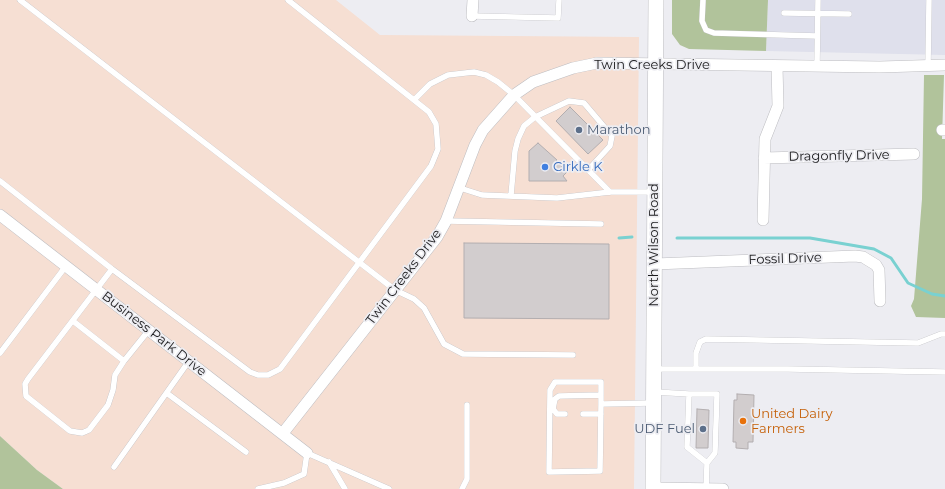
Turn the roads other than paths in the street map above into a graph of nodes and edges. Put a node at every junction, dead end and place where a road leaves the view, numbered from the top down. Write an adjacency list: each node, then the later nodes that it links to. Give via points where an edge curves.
1 (20, 0): 34 (lane)
2 (288, 0): 20 (lane)
3 (473, 0): 12 (street)
4 (559, 0): 12 (lane, via 558,18)
5 (656, 0): 14 (main road, North Wilson Road)
6 (703, 0): 13 (lane, via 702,21 706,30 714,33)
7 (818, 0): 10 (lane)
8 (929, 0): 18 (lane)
9 (784, 13): 10 (lane)
10 (818, 14): 11 (lane); 13 (lane)
11 (849, 14)
12 (472, 16)
13 (817, 36): 17 (lane)
14 (656, 65): 16 (street, Twin Creeks Drive); 19 (street, Twin Creeks Drive, via 597,64 573,68 533,82); 28 (main road, North Wilson Road)
15 (945, 65): 18 (street, Twin Creeks Drive)
16 (777, 66): 17 (street, Twin Creeks Drive); 23 (street, via 778,106 765,139)
17 (817, 66): 18 (street, Twin Creeks Drive)
18 (928, 66)
19 (514, 95): 20 (lane, via 486,75 461,72 440,78); 21 (lane); 26 (street, Twin Creeks Drive, via 483,130)
20 (415, 99): 34 (lane, via 429,112 436,124 438,149 431,166)
21 (534, 117): 24 (lane); 24 (lane, via 569,101 584,103 612,136 610,146); 29 (lane, via 524,126 518,139)
22 (914, 154): 23 (street, Dragonfly Drive)
23 (764, 158): 31 (street)
24 (588, 170): 27 (lane)
25 (0, 181): 37 (lane)
26 (460, 188): 29 (lane, via 482,195); 32 (street, Twin Creeks Drive)
27 (610, 192): 28 (lane); 29 (lane, via 557,198)
28 (654, 192): 35 (main road, North Wilson Road)
29 (511, 195)
30 (0, 215): 36 (street, Business Park Drive)
31 (763, 220)
32 (446, 221): 33 (lane); 39 (street, Twin Creeks Drive)
33 (601, 224)
34 (359, 262): 37 (lane, via 280,369 268,375 250,372); 39 (lane)
35 (655, 264): 40 (street, Fossil Drive, via 863,257 880,270); 48 (main road, North Wilson Road)
36 (66, 266): 38 (street, Business Park Drive); 44 (lane)
37 (112, 269): 38 (lane)
38 (96, 289): 41 (lane); 42 (street, Business Park Drive)
39 (395, 290): 45 (lane, via 414,299 424,308 444,344 463,354); 60 (street, Twin Creeks Drive)
40 (880, 301)
41 (73, 321): 46 (lane); 46 (lane, via 25,384 26,396 30,401 58,423 76,434 90,430 108,405 114,390 115,375)
42 (149, 330): 46 (lane); 47 (street, Business Park Drive)
43 (945, 334): 49 (lane, via 918,343 706,339 700,342 696,353)
44 (0, 353)
45 (573, 355)
46 (124, 361)
47 (189, 361): 51 (lane); 60 (street, Business Park Drive)
48 (653, 369): 49 (lane); 54 (main road, North Wilson Road)
49 (696, 369): 50 (lane, via 788,368)
50 (945, 372)
51 (168, 394): 61 (lane); 65 (lane)
52 (689, 394): 54 (lane); 64 (lane, via 687,447); 64 (lane, via 717,394 715,453)
53 (602, 395): 55 (lane); 57 (lane, via 559,396 555,399 553,409 557,414); 59 (lane, via 601,382 555,382 550,390 549,472 600,471)
54 (653, 398): 55 (lane); 66 (main road, North Wilson Road)
55 (601, 404): 59 (lane)
56 (467, 405): 70 (lane, via 467,479)
57 (565, 414)
58 (583, 414): 59 (lane)
59 (601, 414)
60 (283, 433): 62 (street, Business Park Drive)
61 (246, 452)
62 (307, 453): 63 (lane); 67 (lane, via 304,474 284,483)
63 (328, 462): 68 (lane); 69 (lane)
64 (707, 462): 71 (lane)
65 (114, 467)
66 (653, 488): 71 (street)
67 (258, 489)
68 (345, 489)
69 (389, 489)
70 (462, 489)
71 (706, 489): 72 (street)
72 (723, 489)

